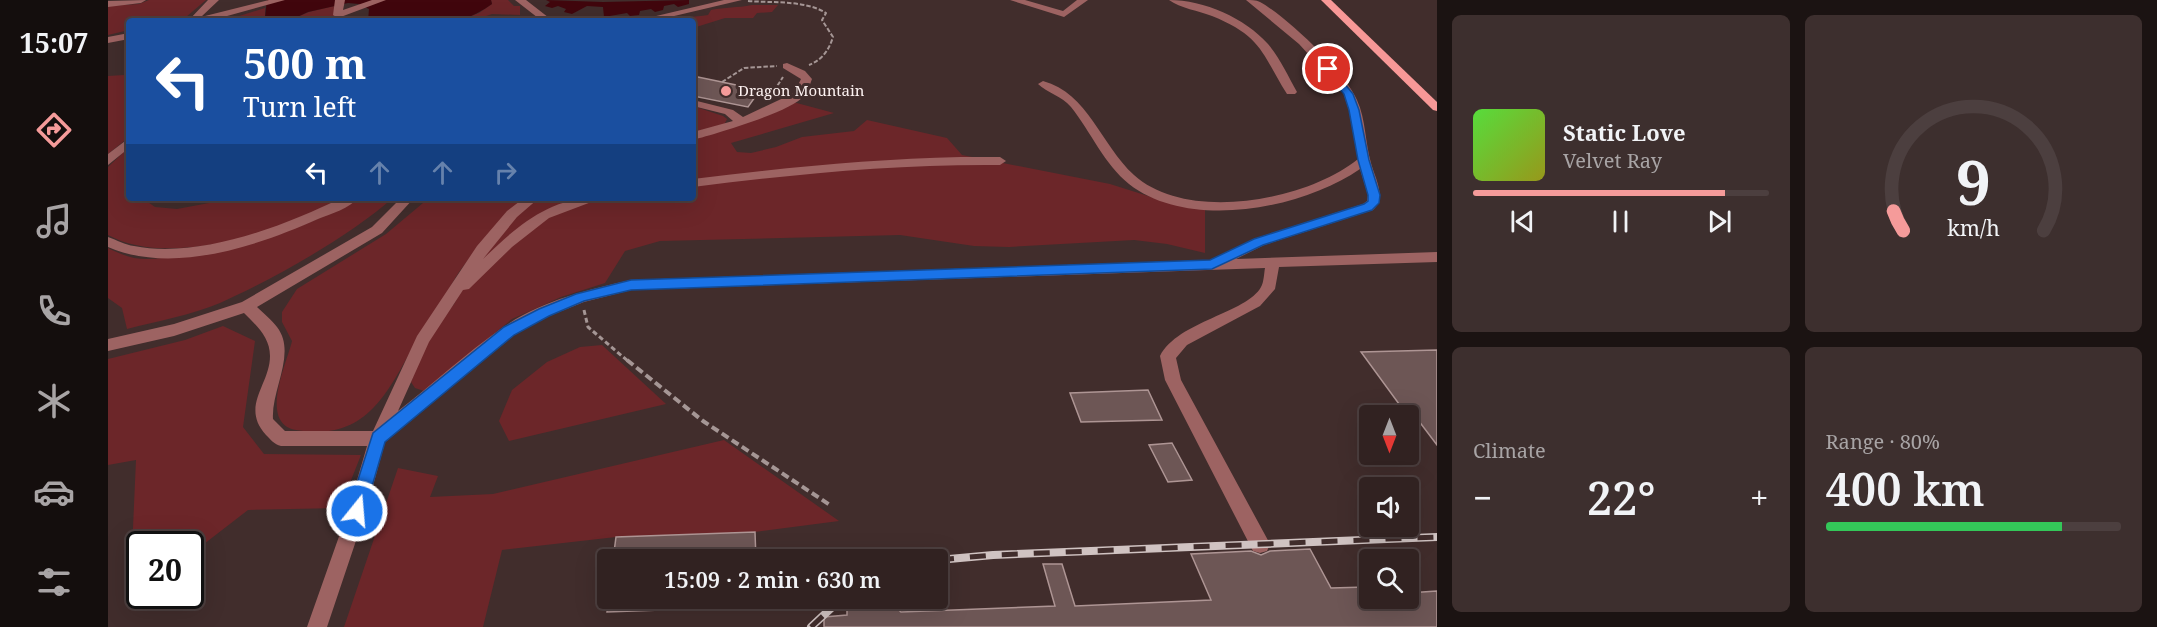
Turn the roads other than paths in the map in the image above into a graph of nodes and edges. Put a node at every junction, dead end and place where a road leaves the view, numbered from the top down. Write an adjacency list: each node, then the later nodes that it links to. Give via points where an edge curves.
1 (141, 0): 12 (street)
2 (214, 0): 14 (street)
3 (280, 0): 15 (street)
4 (381, 0): 13 (street, via 338,15)
5 (520, 0): 16 (street)
6 (736, 0): 17 (street)
7 (1015, 0): 8 (street, via 1064,14)
8 (1083, 0)
9 (1174, 0): 22 (street, via 1246,30 1265,47)
10 (1251, 0): 28 (street, via 1305,45 1348,94)
11 (1326, 0): 24 (main road)
12 (108, 4)
13 (339, 4)
14 (194, 18)
15 (209, 18)
16 (544, 18)
17 (654, 18)
18 (126, 37): 19 (street)
19 (108, 40)
20 (787, 66): 25 (street, via 807,79 799,95)
21 (1043, 84): 31 (street, via 1074,103 1134,182 1165,198 1207,206 1254,204 1300,194)
22 (1291, 92)
23 (696, 104): 25 (street, via 729,112)
24 (1437, 108)
25 (741, 121): 26 (street)
26 (696, 135)
27 (126, 145): 29 (street)
28 (1364, 160): 31 (street, via 1353,171); 33 (street)
29 (108, 161)
30 (1000, 161): 32 (street, via 867,163)
31 (1340, 176): 33 (street, via 1353,179)
32 (696, 183)
33 (1374, 195): 41 (street, via 1368,207 1259,242)
34 (346, 201): 38 (street, via 279,231 229,244 157,253 138,252)
35 (405, 201): 43 (street, via 377,230)
36 (528, 201): 42 (street, via 482,249)
37 (581, 201): 42 (street, via 544,215)
38 (108, 242)
39 (1437, 257): 40 (street)
40 (1274, 263): 41 (street); 46 (street, via 1268,289 1255,302 1182,341 1168,356 1173,380)
41 (1212, 265): 45 (street, via 631,285 581,297 509,331)
42 (453, 294): 45 (street, via 422,340)
43 (247, 306): 44 (street, via 174,330); 45 (street, via 272,332 278,356 264,404 266,422 281,439)
44 (108, 345)
45 (378, 438): 47 (street)
46 (1260, 544)
47 (317, 627)

